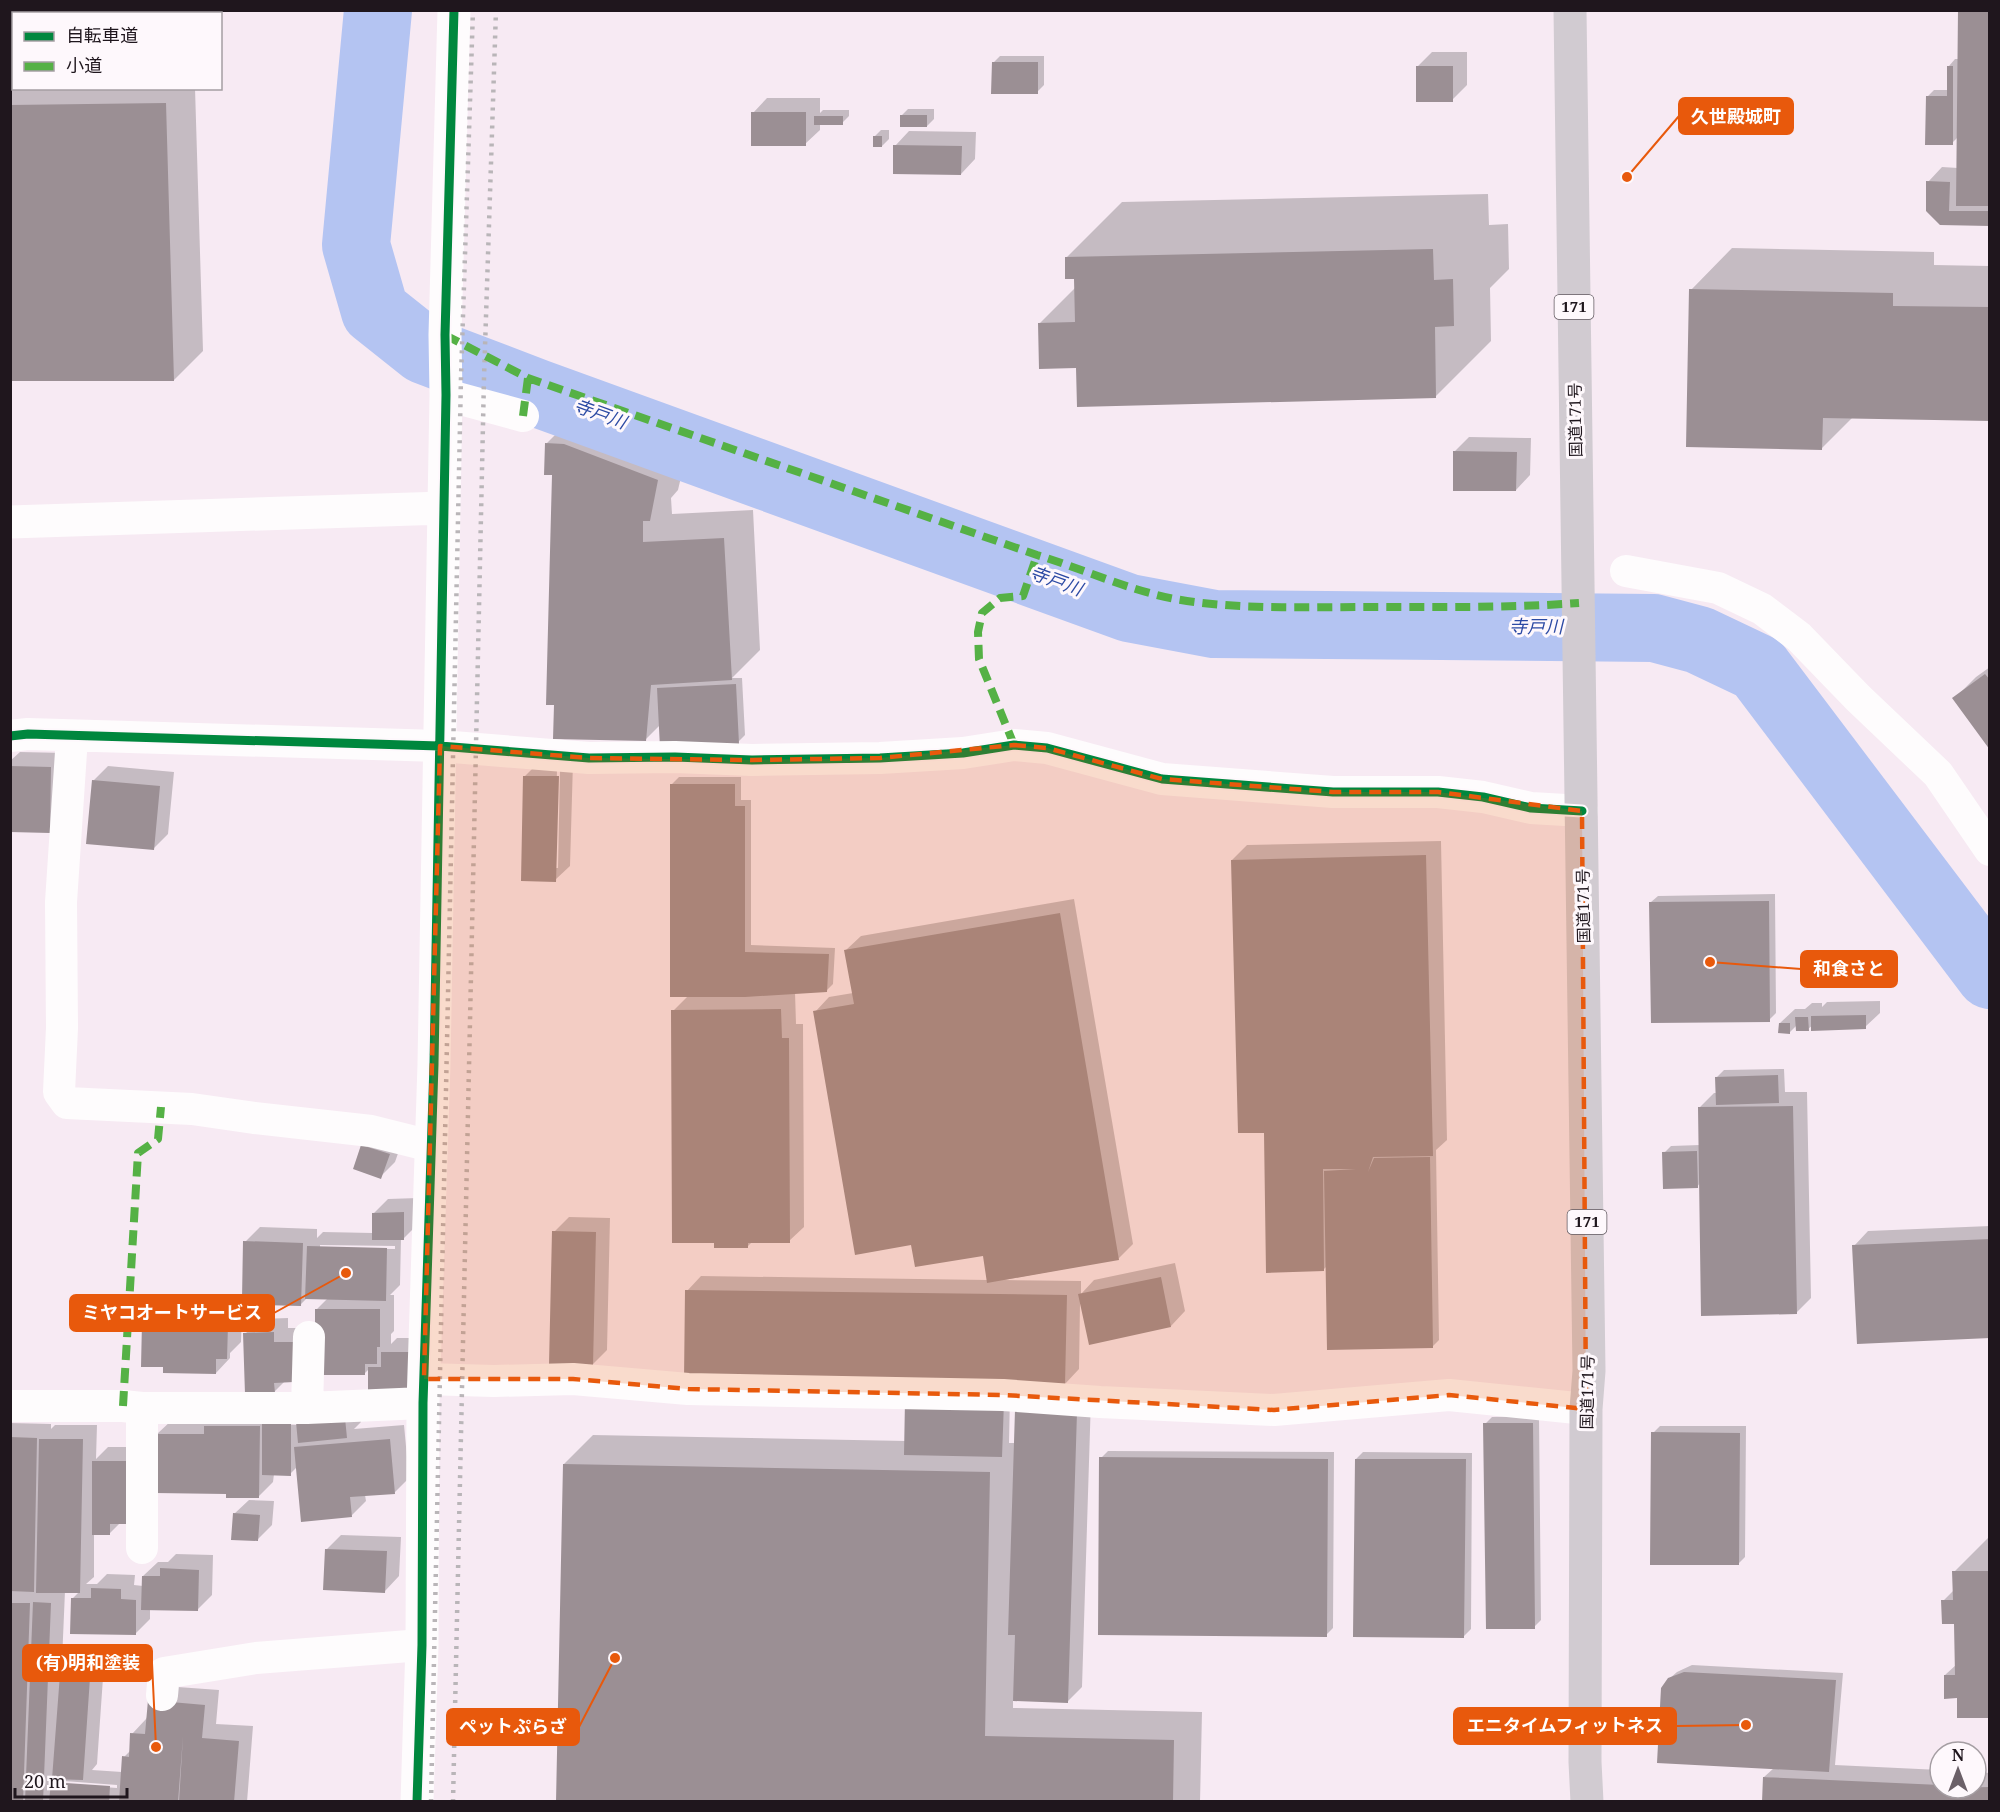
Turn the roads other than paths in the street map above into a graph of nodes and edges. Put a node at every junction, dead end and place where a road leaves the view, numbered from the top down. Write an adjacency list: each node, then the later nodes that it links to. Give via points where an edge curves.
1 (454, 10): 3 (street)
2 (1570, 10): 11 (highway, 国道171号 / 171)
3 (446, 385): 4 (street); 5 (street)
4 (523, 416)
5 (444, 508): 6 (street); 10 (street)
6 (10, 522)
7 (1626, 571): 12 (street, via 1718,588 1762,609 1799,637 1938,774)
8 (10, 736): 9 (street)
9 (72, 737): 10 (street); 13 (street, via 61,902 59,1092 67,1103 192,1109 371,1131)
10 (440, 746): 11 (street, via 589,758 752,760 880,758 963,753 1014,745 1047,748 1162,779 1333,792 1438,792 1531,808); 13 (street)
11 (1582, 811): 19 (highway, 国道171号 / 171, via 1589,1371)
12 (1989, 850)
13 (431, 1146): 15 (street)
14 (309, 1337): 18 (street)
15 (424, 1391): 18 (street); 19 (street, via 494,1381 573,1379 688,1389 1003,1395 1274,1410 1449,1395); 21 (street)
16 (10, 1406): 17 (street)
17 (142, 1408): 18 (street); 20 (street)
18 (307, 1408)
19 (1586, 1409): 24 (highway, 国道171号 / 171)
20 (142, 1548)
21 (422, 1645): 22 (street, via 267,1657 164,1673); 23 (street)
22 (162, 1695)
23 (417, 1802)
24 (1587, 1802)

